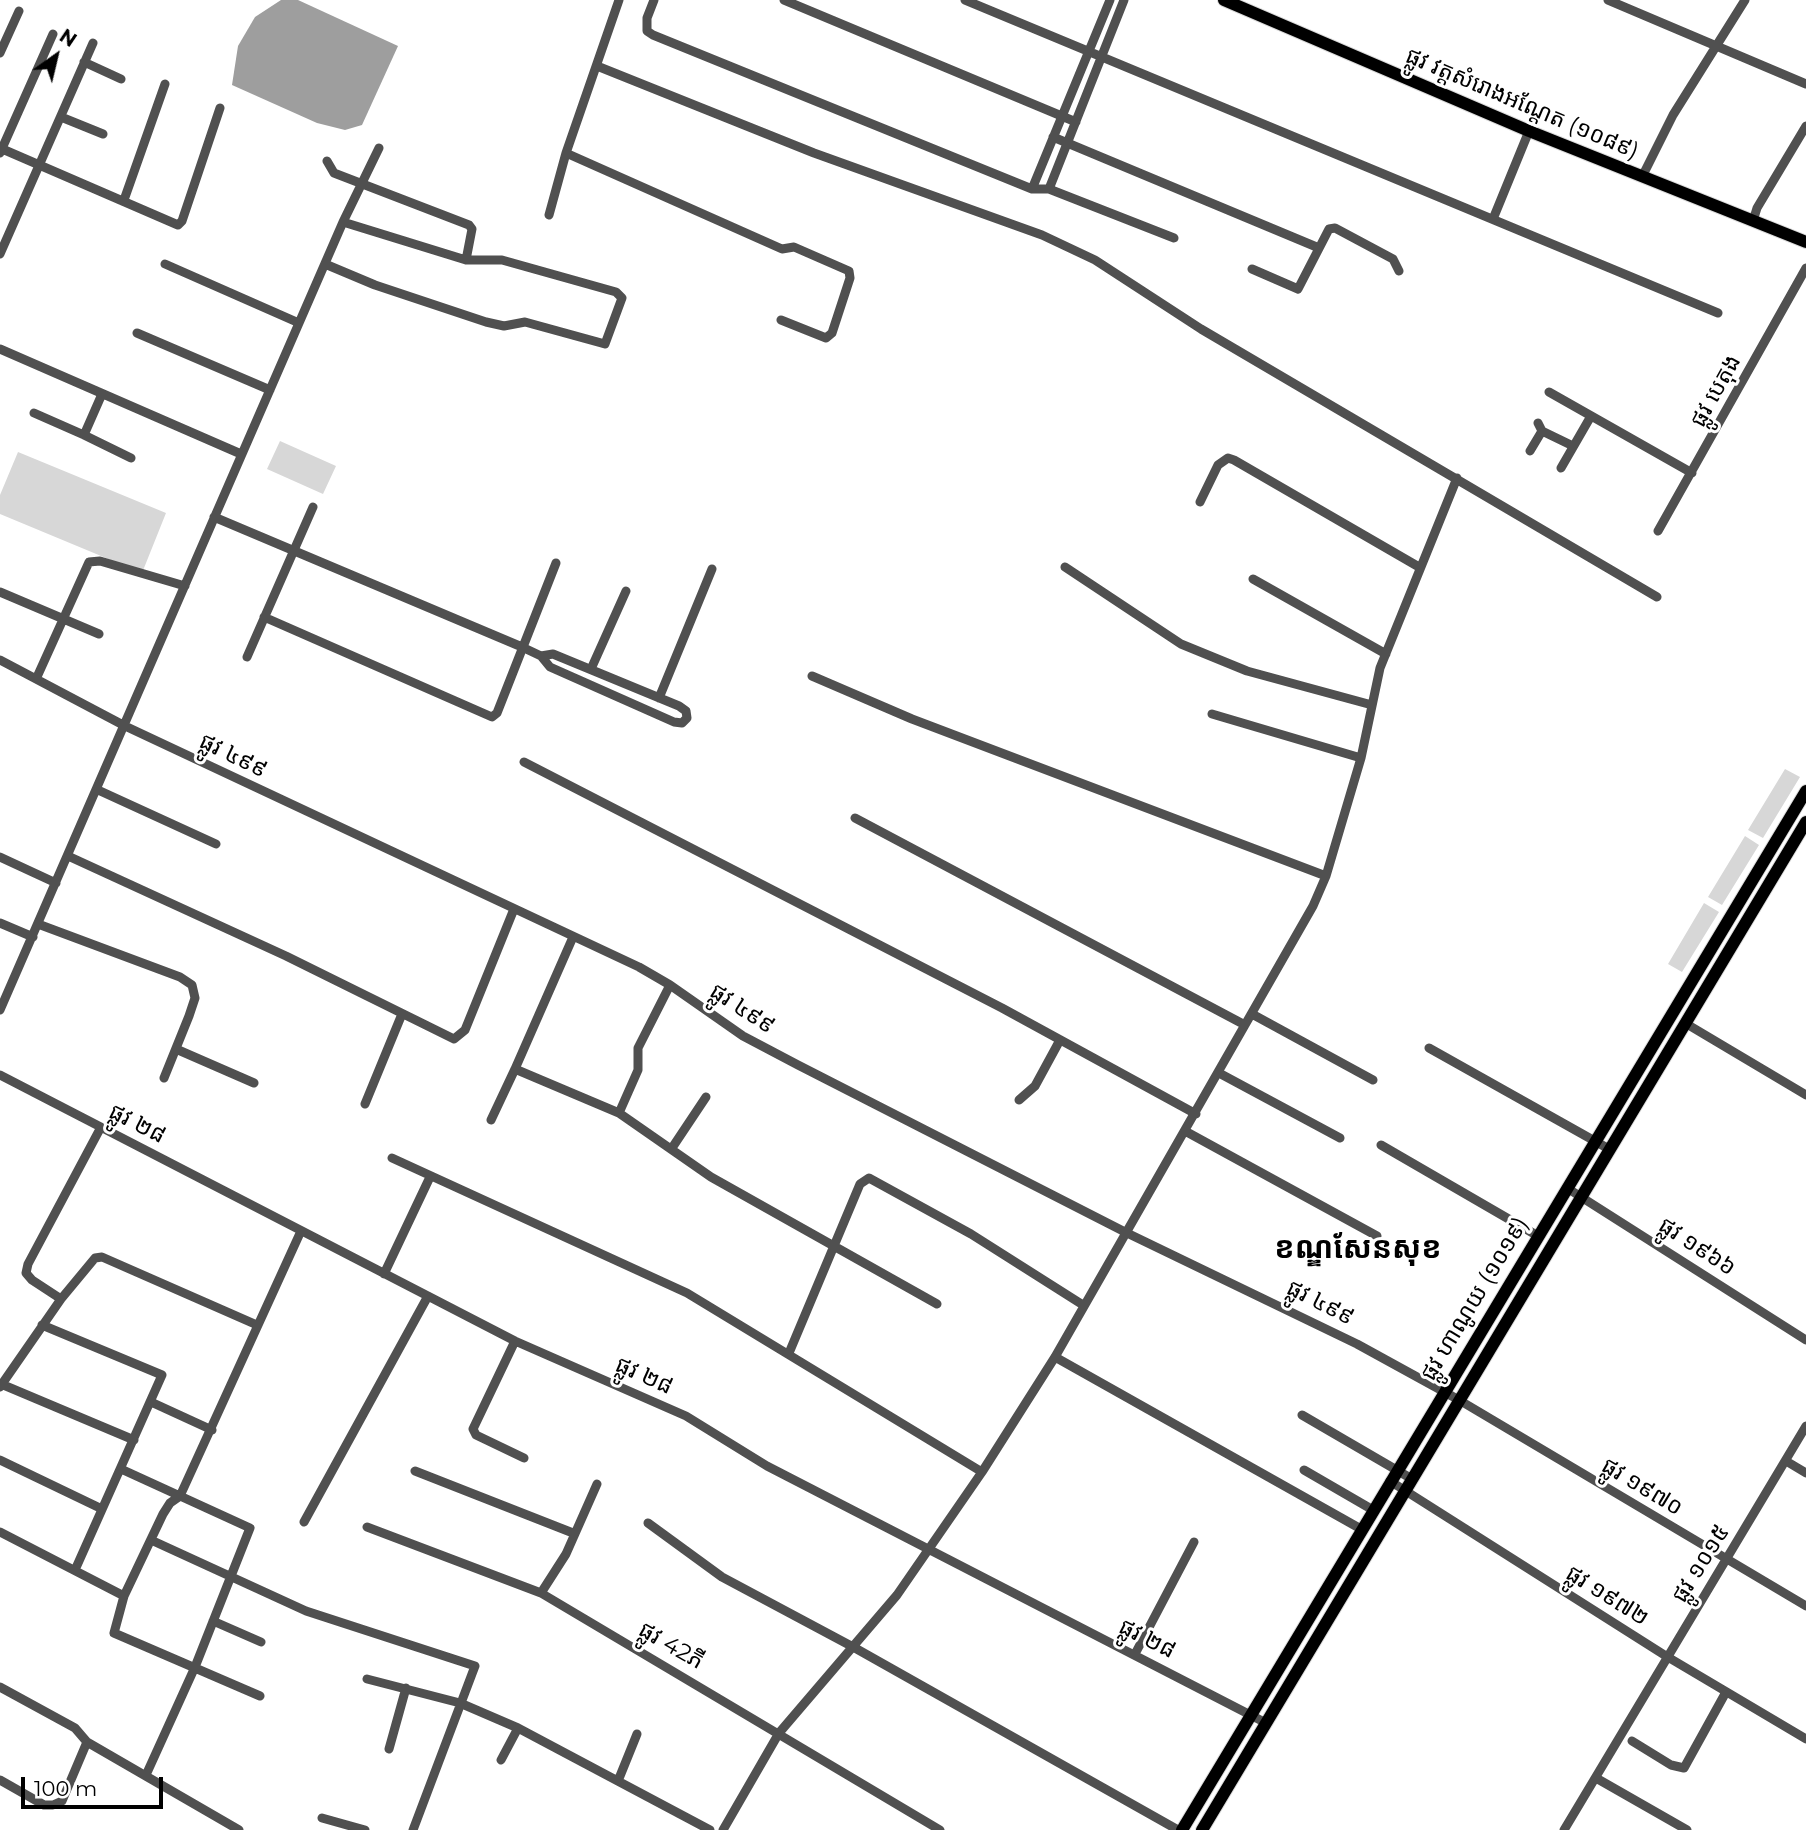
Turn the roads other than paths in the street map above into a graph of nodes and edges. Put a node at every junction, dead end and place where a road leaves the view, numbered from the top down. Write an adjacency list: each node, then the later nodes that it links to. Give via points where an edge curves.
1 (619, 0): 18 (street)
2 (654, 0): 38 (street, via 647,18 647,30 653,35)
3 (783, 0): 23 (street)
4 (965, 0): 14 (street)
5 (1110, 0): 14 (street)
6 (1124, 0): 16 (street)
7 (1608, 0): 13 (street)
8 (1745, 0): 13 (street)
9 (1230, 1): 27 (main road, ផ្លូវ វត្តសំរោងអណ្ដែត (១០៨៩))
10 (19, 11): 15 (street)
11 (53, 34): 32 (street)
12 (93, 43): 17 (street)
13 (1718, 45): 21 (street); 36 (street, via 1673,115)
14 (1088, 51): 16 (street); 23 (street)
15 (0, 53)
16 (1101, 57): 25 (street); 42 (street)
17 (85, 62): 19 (street); 24 (street)
18 (597, 65): 33 (street); 72 (street, via 814,153 1042,235 1095,260 1201,329)
19 (121, 79)
20 (165, 84): 40 (street)
21 (1806, 84)
22 (220, 108): 40 (street, via 178,225)
23 (1061, 116): 25 (street); 29 (street)
24 (61, 117): 28 (street); 35 (street)
25 (1076, 122): 30 (street)
26 (1806, 126): 43 (street)
27 (1529, 131): 36 (main road, ផ្លូវ វត្តសំរោងអណ្ដែត (១០៨៩)); 42 (street)
28 (103, 134)
29 (1053, 137): 30 (street); 38 (street)
30 (1068, 142): 39 (street); 47 (street)
31 (379, 148): 37 (street)
32 (1, 150): 35 (street)
33 (566, 153): 41 (street); 56 (street, via 782,249 794,247 849,271 832,333 826,338)
34 (327, 161): 37 (street, via 334,173)
35 (40, 164): 40 (street); 48 (street)
36 (1642, 177): 43 (main road, ផ្លូវ វត្តសំរោងអណ្ដែត (១០៨៩))
37 (362, 183): 44 (street); 49 (street, via 469,225)
38 (1032, 189): 39 (street)
39 (1049, 189): 45 (street)
40 (124, 200)
41 (549, 215)
42 (1493, 219): 55 (street)
43 (1753, 221): 46 (main road, ផ្លូវ វត្តសំរោងអណ្ដែត (១០៨៩))
44 (343, 222): 49 (street); 51 (street)
45 (1174, 238)
46 (1806, 242)
47 (1319, 248): 53 (street, via 1298,289); 54 (street, via 1329,229 1335,228 1393,259)
48 (0, 254)
49 (466, 260): 51 (street, via 502,260 617,292 622,299 605,344 525,323 504,326 485,322)
50 (165, 264): 57 (street)
51 (325, 264): 57 (street)
52 (1806, 268): 71 (street, ផ្លូវ បេតុង)
53 (1252, 270)
54 (1399, 271)
55 (1718, 313)
56 (781, 320)
57 (299, 323): 60 (street)
58 (137, 333): 60 (street)
59 (0, 349): 62 (street)
60 (270, 390): 68 (street)
61 (1549, 392): 64 (street)
62 (102, 394): 65 (street); 68 (street)
63 (34, 413): 65 (street)
64 (1591, 416): 66 (street); 71 (street)
65 (84, 435): 69 (street)
66 (1573, 446): 67 (street, via 1540,427); 70 (street)
67 (1530, 451)
68 (241, 454): 75 (street)
69 (131, 458)
70 (1561, 468)
71 (1692, 473): 76 (street, ផ្លូវ បេតុង)
72 (1457, 478): 80 (street); 86 (street)
73 (1200, 502): 80 (street, via 1218,465 1228,458)
74 (313, 507): 77 (street)
75 (215, 517): 77 (street); 83 (street)
76 (1658, 531)
77 (293, 551): 87 (street); 90 (street)
78 (556, 563): 90 (street)
79 (1065, 567): 99 (street, via 1181,644 1247,671)
80 (1419, 567): 91 (street)
81 (712, 569): 98 (street)
82 (1253, 579): 91 (street)
83 (185, 586): 88 (street, via 100,561 89,562); 101 (street)
84 (626, 591): 95 (street)
85 (0, 592): 88 (street)
86 (1657, 597)
87 (264, 617): 90 (street, via 492,717); 93 (street)
88 (62, 619): 89 (street); 97 (street)
89 (99, 635)
90 (522, 647): 92 (street)
91 (1386, 654): 99 (street)
92 (541, 656): 95 (street, via 553,653); 98 (street, via 550,667 674,722 687,718 687,711)
93 (247, 657)
94 (0, 660): 97 (street, ផ្លូវ ៤៩៩)
95 (591, 669): 98 (street)
96 (812, 676): 111 (street, via 912,719)
97 (37, 677): 101 (street, ផ្លូវ ៤៩៩)
98 (659, 698)
99 (1372, 705): 102 (street)
100 (1212, 714): 102 (street)
101 (125, 726): 104 (street); 113 (street, ផ្លូវ ៤៩៩)
102 (1361, 758): 111 (street)
103 (524, 762): 124 (street)
104 (97, 790): 108 (street); 109 (street)
105 (1806, 791): 143 (main road, ផ្លូវ ហាណូយ (១០១៩))
106 (855, 818): 123 (street)
107 (1806, 821): 122 (main road, ផ្លូវ ហាណូយ (១០១៩))
108 (216, 844)
109 (68, 856): 112 (street); 120 (street)
110 (0, 857): 112 (street)
111 (1326, 876): 121 (street)
112 (56, 883): 115 (street)
113 (514, 909): 117 (street, ផ្លូវ ៤៩៩); 120 (street, via 465,1030 454,1039)
114 (0, 923): 116 (street)
115 (38, 924): 116 (street); 126 (street, via 192,985 195,998)
116 (33, 937): 119 (street)
117 (573, 937): 118 (street, ផ្លូវ ៤៩៩); 127 (street)
118 (670, 985): 137 (street, via 638,1048 638,1070); 152 (street, ផ្លូវ ៤៩៩, via 743,1036)
119 (0, 1010)
120 (402, 1014): 136 (street)
121 (1252, 1014): 123 (street); 131 (street)
122 (1685, 1023): 133 (street); 146 (main road, ផ្លូវ ហាណូយ (១០១៩))
123 (1245, 1026): 128 (street)
124 (1060, 1040): 135 (street, via 1035,1086); 138 (street)
125 (1429, 1048): 143 (street)
126 (176, 1049): 130 (street); 132 (street)
127 (515, 1069): 137 (street); 139 (street)
128 (1219, 1073): 138 (street); 142 (street)
129 (0, 1075): 140 (street, ផ្លូវ ២៨)
130 (164, 1078)
131 (1373, 1080)
132 (254, 1083)
133 (1806, 1095)
134 (706, 1097): 145 (street)
135 (1019, 1100)
136 (365, 1104)
137 (619, 1113): 145 (street)
138 (1196, 1114): 141 (street)
139 (491, 1121)
140 (101, 1127): 151 (street, ផ្លូវ ២៨); 158 (street, via 28,1264 26,1273 32,1280)
141 (1185, 1132): 152 (street); 153 (street)
142 (1340, 1138)
143 (1595, 1142): 146 (street); 149 (main road, ផ្លូវ ហាណូយ (១០១៩))
144 (1381, 1145): 154 (street)
145 (672, 1148): 155 (street, via 711,1177)
146 (1609, 1149): 150 (main road, ផ្លូវ ហាណូយ (១០១៩))
147 (392, 1158): 148 (street)
148 (430, 1177): 156 (street); 165 (street, via 688,1293)
149 (1567, 1188): 150 (street, ផ្លូវ ១៩៦៦); 154 (main road, ផ្លូវ ហាណូយ (១០១៩))
150 (1581, 1196): 163 (street, ផ្លូវ ១៩៦៦); 169 (main road, ផ្លូវ ហាណូយ (១០១៩))
151 (301, 1231): 156 (street, ផ្លូវ ២៨); 162 (street)
152 (1127, 1233): 160 (street); 168 (street, ផ្លូវ ៤៩៩, via 1270,1299)
153 (1377, 1236)
154 (1538, 1236): 168 (main road, ផ្លូវ ហាណូយ (១០១៩))
155 (834, 1245): 159 (street); 160 (street, via 860,1184 869,1178 971,1234); 165 (street)
156 (384, 1274): 157 (street, ផ្លូវ ២៨)
157 (428, 1296): 164 (street, ផ្លូវ ២៨); 189 (street)
158 (61, 1299): 161 (street); 162 (street, via 94,1258 102,1258)
159 (937, 1304)
160 (1083, 1305): 166 (street)
161 (43, 1325): 167 (street); 170 (street, via 162,1375)
162 (257, 1325): 173 (street)
163 (1806, 1340)
164 (515, 1341): 175 (street, via 473,1430); 197 (street, ផ្លូវ ២៨, via 686,1416 767,1466)
165 (789, 1353): 181 (street)
166 (1055, 1357): 181 (street); 192 (street)
167 (1, 1385): 174 (street)
168 (1444, 1392): 169 (street, ផ្លូវ ៤៩៩); 183 (main road, ផ្លូវ ហាណូយ (១០១៩))
169 (1459, 1400): 185 (main road, ផ្លូវ ហាណូយ (១០១៩)); 198 (street, ផ្លូវ ១៩៧០)
170 (151, 1402): 173 (street); 174 (street)
171 (1302, 1415): 183 (street, ផ្លូវ ១៩៧២)
172 (1806, 1426): 177 (street, ផ្លូវ ១០១៥)
173 (212, 1430): 186 (street)
174 (134, 1440): 178 (street)
175 (524, 1458)
176 (0, 1460): 187 (street)
177 (1786, 1461): 182 (street); 198 (street, ផ្លូវ ១០១៥)
178 (121, 1469): 186 (street); 187 (street)
179 (1304, 1470): 188 (street)
180 (415, 1471): 194 (street)
181 (982, 1472): 197 (street)
182 (1806, 1473)
183 (1393, 1476): 185 (street, ផ្លូវ ១៩៧២); 188 (main road, ផ្លូវ ហាណូយ (១០១៩))
184 (597, 1484): 194 (street)
185 (1409, 1485): 208 (street, ផ្លូវ ១៩៧២); 217 (main road, ផ្លូវ ហាណូយ (១០១៩))
186 (180, 1496): 195 (street, via 170,1503); 200 (street, via 250,1528)
187 (103, 1509): 199 (street)
188 (1373, 1510): 192 (main road, ផ្លូវ ហាណូយ (១០១៩))
189 (304, 1522)
190 (648, 1523): 206 (street, via 707,1569)
191 (367, 1527): 201 (street, ផ្លូវ 42ភី)
192 (1361, 1529): 216 (main road, ផ្លូវ ហាណូយ (១០១៩))
193 (0, 1532): 199 (street)
194 (573, 1533): 201 (street, via 566,1554)
195 (151, 1540): 200 (street); 202 (street)
196 (1194, 1542): 207 (street)
197 (928, 1550): 206 (street); 207 (street, ផ្លូវ ២៨)
198 (1726, 1560): 203 (street, ផ្លូវ ១៩៧០); 208 (street, ផ្លូវ ១០១៥)
199 (75, 1570): 202 (street)
200 (232, 1576): 204 (street); 215 (street, via 306,1611 475,1666)
201 (541, 1593): 219 (street, ផ្លូវ 42ភី)
202 (124, 1596): 209 (street, via 114,1633)
203 (1806, 1606)
204 (214, 1621): 205 (street); 209 (street)
205 (261, 1642)
206 (855, 1648): 219 (street); 237 (street)
207 (1135, 1654): 216 (street, ផ្លូវ ២៨)
208 (1666, 1656): 213 (street, ផ្លូវ ១៩៧២); 227 (street, ផ្លូវ ១០១៥)
209 (195, 1667): 214 (street); 226 (street)
210 (367, 1679): 212 (street)
211 (0, 1687): 223 (street, via 75,1728)
212 (406, 1688): 215 (street); 224 (street)
213 (1726, 1692): 221 (street, ផ្លូវ ១៩៧២); 222 (street, via 1684,1768)
214 (260, 1696)
215 (460, 1703): 218 (street); 233 (street)
216 (1252, 1714): 217 (street, ផ្លូវ ២៨); 237 (main road, ផ្លូវ ហាណូយ (១០១៩))
217 (1266, 1723): 238 (main road, ផ្លូវ ហាណូយ (១០១៩))
218 (518, 1728): 225 (street); 229 (street)
219 (779, 1733): 235 (street); 236 (street, ផ្លូវ 42ភី)
220 (637, 1734): 229 (street)
221 (1806, 1739)
222 (1632, 1741)
223 (88, 1742): 226 (street); 228 (street, via 62,1801 53,1805 44,1805)
224 (389, 1749)
225 (501, 1760)
226 (146, 1775): 231 (street)
227 (1596, 1778): 239 (street, ផ្លូវ ១០១៥); 240 (street)
228 (0, 1780)
229 (618, 1781): 234 (street)
230 (322, 1818): 232 (street)
231 (239, 1830)
232 (365, 1830)
233 (413, 1830)
234 (710, 1830)
235 (723, 1830)
236 (940, 1830)
237 (1180, 1830)
238 (1202, 1830)
239 (1564, 1830)
240 (1687, 1830)

